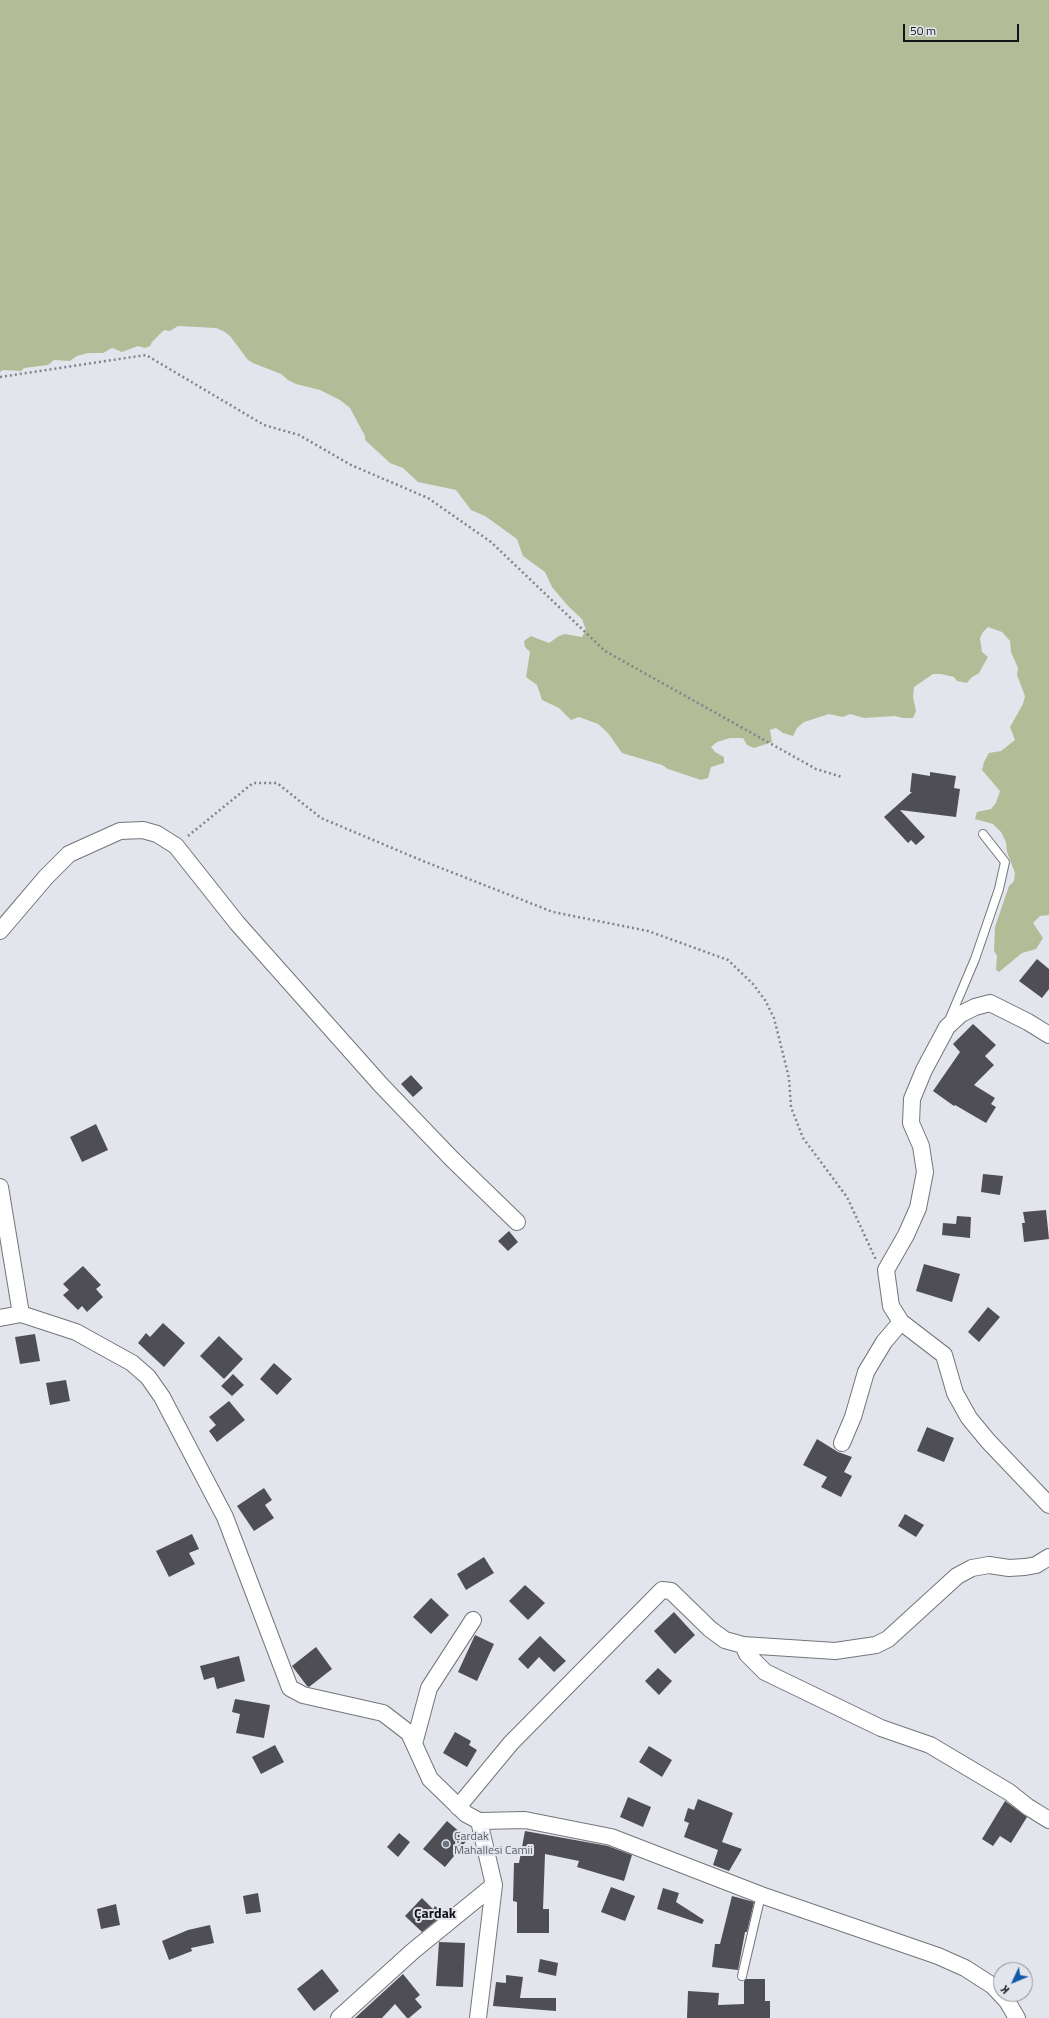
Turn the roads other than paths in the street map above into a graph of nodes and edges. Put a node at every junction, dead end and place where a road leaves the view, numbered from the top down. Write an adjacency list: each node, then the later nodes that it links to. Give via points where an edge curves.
1 (982, 834): 3 (lane, via 1004,862 999,888 975,959)
2 (0, 931): 6 (street, via 69,854 120,831 144,830 157,834 176,846 237,923 381,1085)
3 (947, 1027): 4 (street, via 961,1014 990,1003); 9 (street, via 912,1099 911,1123 921,1146 925,1172 918,1208 906,1236 886,1270 891,1306)
4 (1049, 1036)
5 (0, 1187): 7 (street)
6 (517, 1222)
7 (20, 1314): 8 (street); 15 (street, via 76,1332 132,1363 148,1377 162,1397 225,1517 290,1688 303,1695 383,1713 409,1732)
8 (0, 1318)
9 (901, 1322): 10 (street, via 884,1342 866,1372 853,1417); 11 (street, via 944,1355 955,1392 969,1418)
10 (842, 1443)
11 (1049, 1504)
12 (1049, 1557): 14 (street, via 1036,1565 1025,1567 989,1565 972,1568 957,1576 888,1639 876,1644 835,1651)
13 (473, 1620): 15 (street, via 429,1688)
14 (743, 1645): 16 (street, via 725,1640 671,1591 662,1590 511,1743); 17 (street, via 747,1654 765,1672 881,1728 930,1745 1009,1792)
15 (414, 1744): 16 (street, via 430,1779)
16 (458, 1808): 18 (street)
17 (1049, 1820)
18 (479, 1821): 19 (street); 20 (street, via 526,1820 611,1837)
19 (494, 1885): 22 (street, via 413,1951); 23 (street)
20 (761, 1895): 21 (lane); 24 (street, via 938,1956 965,1968 993,1986 1007,2001)
21 (742, 1976)
22 (339, 2018)
23 (478, 2018)
24 (1016, 2018)

